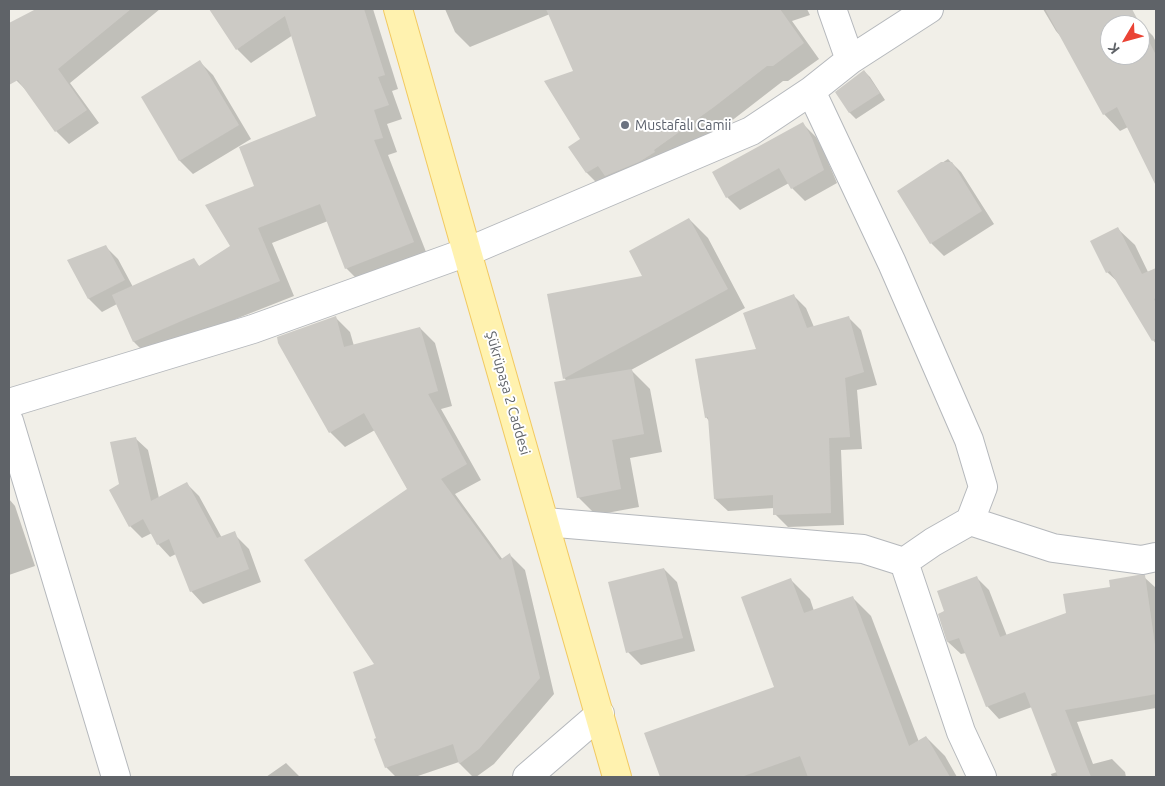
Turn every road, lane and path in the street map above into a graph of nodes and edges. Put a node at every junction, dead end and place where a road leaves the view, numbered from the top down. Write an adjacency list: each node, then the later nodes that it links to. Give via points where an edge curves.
1 (398, 9): 6 (main road, Şükrüpaşa 2 Caddesi)
2 (832, 9): 4 (street)
3 (928, 9): 4 (street)
4 (850, 60): 5 (street)
5 (811, 91): 6 (street, via 751,131); 10 (street, via 892,263 968,440 983,488)
6 (467, 252): 7 (street, via 253,329); 9 (main road, Şükrüpaşa 2 Caddesi)
7 (9, 403)
8 (9, 421): 14 (street)
9 (545, 522): 12 (street, via 863,549); 13 (main road, Şükrüpaşa 2 Caddesi)
10 (970, 522): 11 (street, via 1053,548 1142,560); 12 (street, via 932,542)
11 (1156, 557)
12 (904, 562): 17 (street, via 961,732)
13 (600, 714): 15 (street); 16 (main road, Şükrüpaşa 2 Caddesi)
14 (116, 777)
15 (527, 777)
16 (617, 777)
17 (982, 777)

